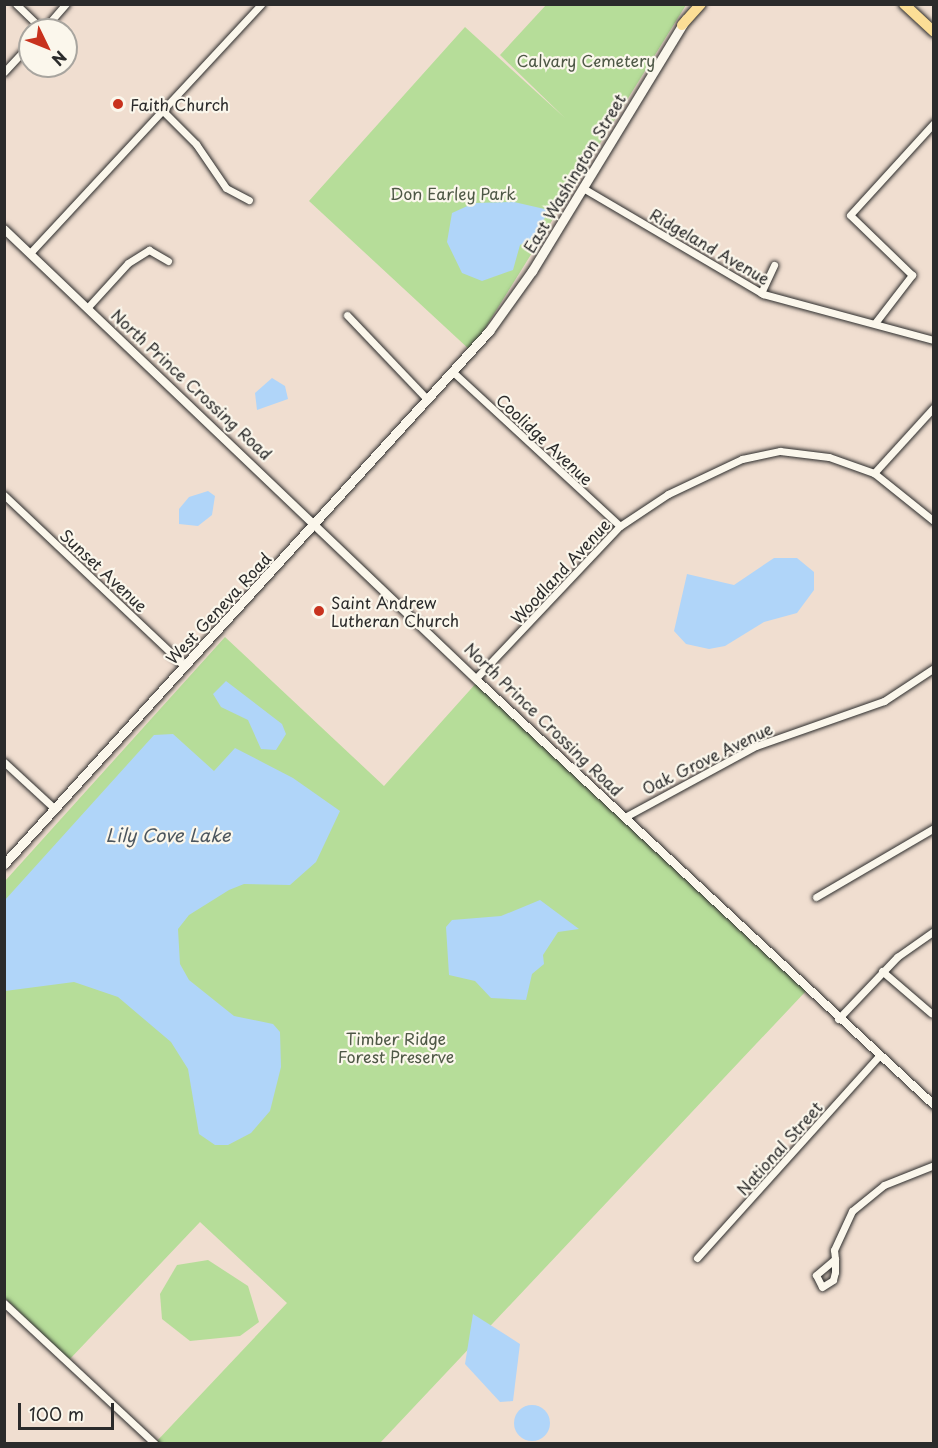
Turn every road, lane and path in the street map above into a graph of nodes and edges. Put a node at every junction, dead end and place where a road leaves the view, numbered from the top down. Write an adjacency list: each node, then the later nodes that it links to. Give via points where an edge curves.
1 (16, 4): 7 (street)
2 (66, 4): 8 (street)
3 (261, 4): 13 (street)
4 (696, 4): 9 (main road, East Washington Street)
5 (701, 4): 9 (main road)
6 (904, 4): 10 (main road)
7 (31, 18)
8 (54, 18)
9 (682, 25): 15 (main road, East Washington Street)
10 (933, 32)
11 (18, 57): 12 (street)
12 (4, 72)
13 (163, 111): 16 (street, via 196,144 226,188); 18 (street)
14 (933, 123): 24 (street, via 850,215 912,275)
15 (583, 188): 21 (street, Ridgeland Avenue); 26 (main road, East Washington Street, via 523,285)
16 (249, 200)
17 (4, 229): 18 (street, North Prince Crossing Road)
18 (30, 253): 22 (street, North Prince Crossing Road)
19 (168, 261): 22 (street, via 149,250 128,262)
20 (774, 265): 21 (street)
21 (761, 293): 24 (street, Ridgeland Avenue)
22 (88, 307): 32 (street, North Prince Crossing Road)
23 (347, 315): 27 (street)
24 (875, 323): 25 (street, Ridgeland Avenue)
25 (933, 340)
26 (453, 372): 27 (main road, West Geneva Road); 33 (street, Coolidge Avenue)
27 (428, 400): 32 (main road, West Geneva Road)
28 (933, 407): 29 (street)
29 (874, 473): 31 (street, Woodland Avenue); 33 (street, Woodland Avenue, via 829,457 780,451 732,463)
30 (4, 495): 34 (street, Sunset Avenue)
31 (933, 521)
32 (317, 523): 34 (main road, West Geneva Road); 36 (street, North Prince Crossing Road)
33 (620, 526): 36 (street, Woodland Avenue)
34 (184, 665): 38 (main road, West Geneva Road)
35 (933, 668): 39 (street, Oak Grove Avenue, via 887,700 756,746)
36 (477, 677): 39 (street, North Prince Crossing Road)
37 (4, 762): 38 (street)
38 (54, 809): 41 (main road, West Geneva Road)
39 (625, 817): 46 (street, North Prince Crossing Road)
40 (933, 828): 42 (street)
41 (4, 864)
42 (816, 897)
43 (933, 931): 44 (street)
44 (882, 971): 45 (street); 46 (street)
45 (931, 1013)
46 (838, 1019): 47 (street, North Prince Crossing Road)
47 (880, 1055): 48 (street, North Prince Crossing Road); 50 (street, National Street)
48 (933, 1105)
49 (933, 1165): 51 (street, via 884,1185 861,1202 845,1223)
50 (697, 1258)
51 (834, 1259)
52 (4, 1303): 53 (street)
53 (155, 1443)

